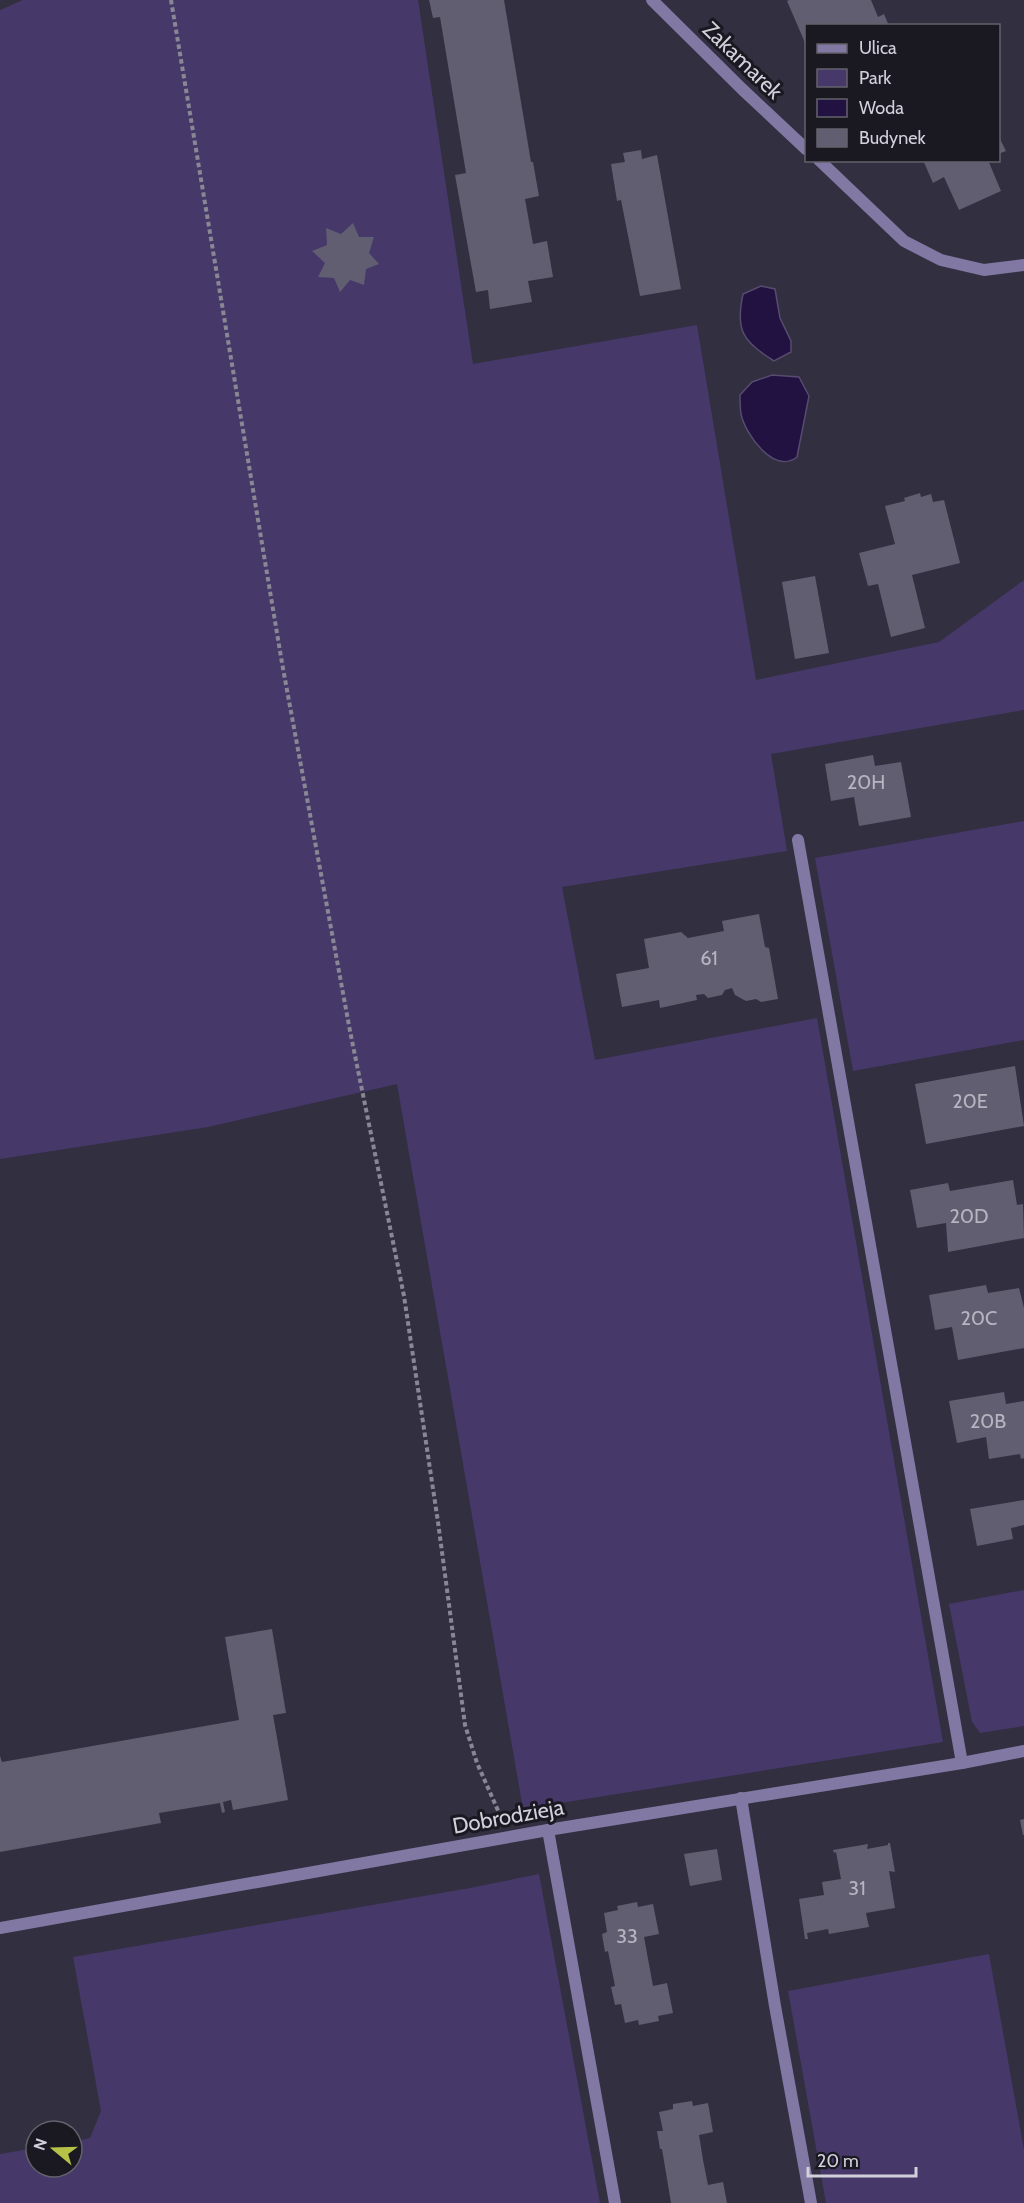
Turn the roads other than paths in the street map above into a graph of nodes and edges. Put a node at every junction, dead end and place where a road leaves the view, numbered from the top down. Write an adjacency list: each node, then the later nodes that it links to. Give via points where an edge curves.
1 (652, 0): 2 (street, Zakamarek)
2 (805, 147)
3 (821, 162): 4 (street, via 904,241 941,260 984,270)
4 (1024, 266)
5 (798, 840): 7 (street)
6 (1024, 1751): 7 (street, Dobrodzieja)
7 (962, 1763): 8 (street, Dobrodzieja)
8 (741, 1798): 9 (street, Dobrodzieja); 12 (street)
9 (548, 1830): 10 (street, Dobrodzieja); 11 (street)
10 (0, 1928)
11 (615, 2203)
12 (811, 2203)

